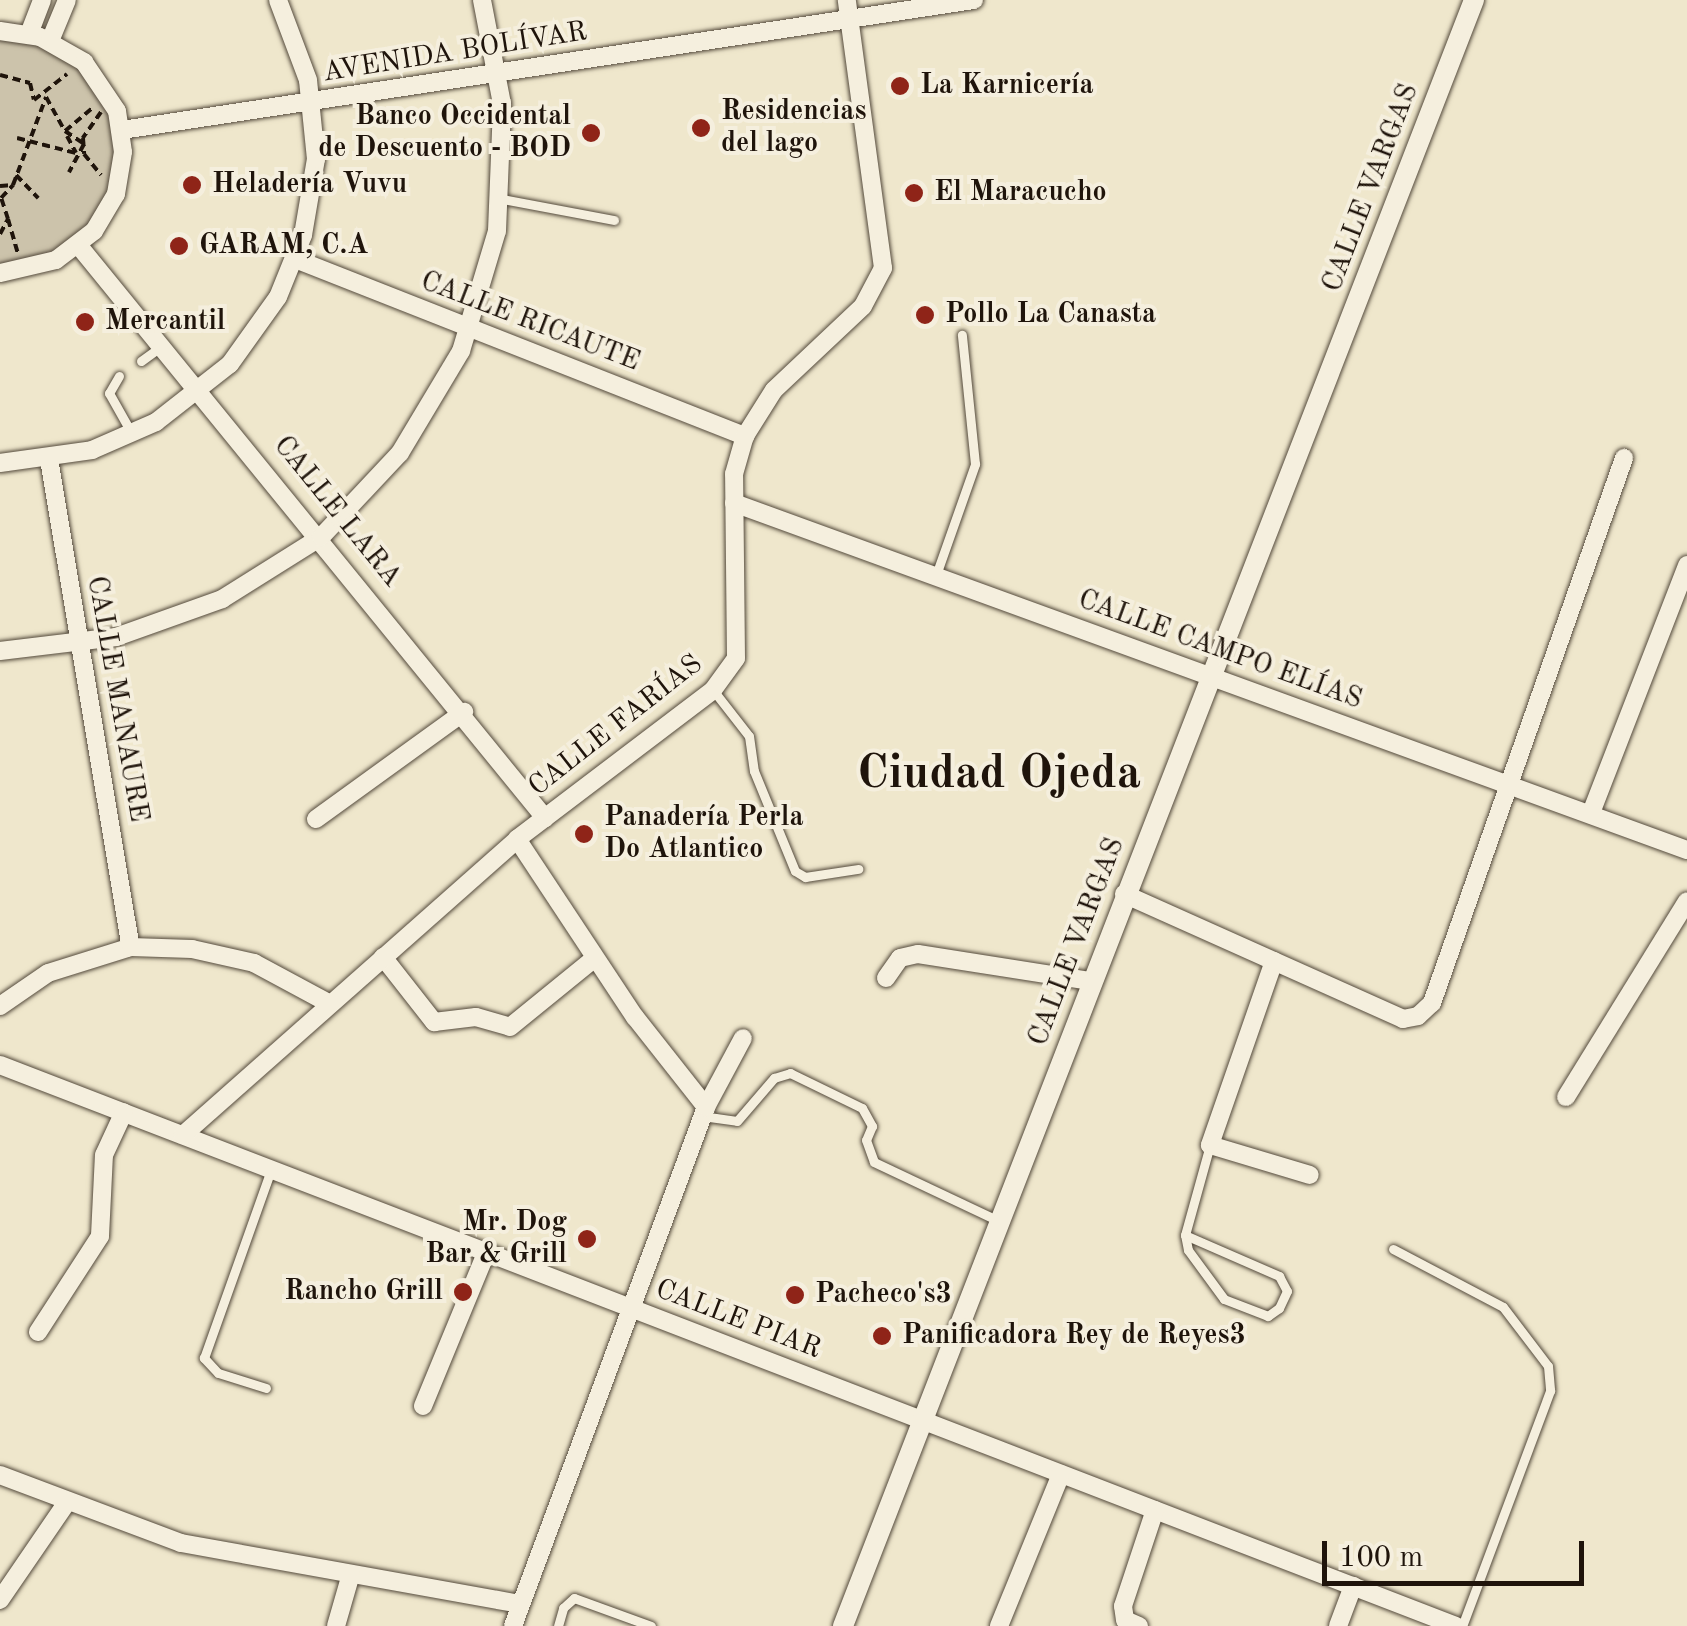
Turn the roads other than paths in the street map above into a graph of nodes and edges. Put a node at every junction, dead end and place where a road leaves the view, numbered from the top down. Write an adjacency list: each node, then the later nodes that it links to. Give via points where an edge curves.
1 (42, 0): 9 (street)
2 (67, 0): 10 (street)
3 (278, 0): 12 (street)
4 (482, 0): 11 (street)
5 (974, 0): 7 (street, AVENIDA BOLÍVAR)
6 (1474, 0): 36 (street, CALLE VARGAS)
7 (848, 9): 11 (street, AVENIDA BOLÍVAR); 26 (street, CALLE FARÍAS, via 883,268 864,306 774,390)
8 (0, 31): 9 (street)
9 (29, 34): 10 (street)
10 (50, 41): 13 (street, via 79,58 111,99)
11 (498, 72): 12 (street, AVENIDA BOLÍVAR); 14 (street)
12 (313, 104): 13 (street, AVENIDA BOLÍVAR); 17 (street, via 314,184)
13 (122, 130): 16 (street, via 118,188)
14 (502, 199): 15 (lane); 19 (street)
15 (614, 220)
16 (79, 246): 18 (street, via 24,271); 21 (street, CALLE LARA)
17 (295, 260): 19 (street, CALLE RICAUTE); 24 (street, via 256,332)
18 (0, 273)
19 (470, 328): 26 (street, CALLE RICAUTE); 31 (street, via 418,429)
20 (962, 334): 33 (lane, via 975,464)
21 (164, 344): 22 (lane); 24 (street, CALLE LARA)
22 (140, 361)
23 (119, 376): 25 (lane, via 108,393)
24 (202, 390): 25 (street); 31 (street, CALLE LARA)
25 (133, 434): 28 (street)
26 (745, 436): 30 (street, CALLE FARÍAS)
27 (1624, 458): 39 (street)
28 (49, 459): 29 (street); 34 (street, CALLE MANAURE)
29 (0, 463)
30 (734, 503): 33 (street, CALLE CAMPO ELÍAS); 37 (street, CALLE FARÍAS, via 736,658)
31 (322, 537): 34 (street, via 222,599 152,627); 38 (street, CALLE LARA)
32 (1687, 565): 40 (street)
33 (936, 575): 36 (street, CALLE CAMPO ELÍAS)
34 (79, 644): 35 (street); 48 (street, CALLE MANAURE)
35 (0, 651)
36 (1211, 674): 39 (street, CALLE CAMPO ELÍAS); 46 (street, CALLE VARGAS)
37 (714, 690): 42 (street, CALLE FARÍAS); 45 (lane, via 748,736 754,770 795,871 805,878)
38 (464, 712): 41 (street); 42 (street, CALLE LARA)
39 (1507, 786): 40 (street, CALLE CAMPO ELÍAS); 51 (street, via 1432,1003 1418,1016 1403,1020)
40 (1592, 813): 44 (street, CALLE CAMPO ELÍAS)
41 (316, 818)
42 (545, 818): 43 (street, CALLE FARÍAS)
43 (517, 840): 49 (street, CALLE FARÍAS); 50 (street)
44 (1687, 850)
45 (858, 868)
46 (1124, 894): 51 (street); 53 (street, CALLE VARGAS)
47 (1687, 901): 58 (street)
48 (131, 947): 54 (street, via 192,949 254,963); 55 (street, via 48,973)
49 (384, 957): 50 (street, via 434,1022 476,1017 510,1027); 54 (street, CALLE FARÍAS)
50 (595, 958): 60 (street)
51 (1274, 961): 62 (street)
52 (886, 978): 53 (street, via 900,958 918,954)
53 (1091, 982): 65 (street, CALLE VARGAS)
54 (330, 1004): 61 (street, CALLE FARÍAS)
55 (0, 1006)
56 (743, 1038): 60 (street)
57 (0, 1064): 59 (street, CALLE PIAR)
58 (1566, 1097)
59 (124, 1112): 61 (street, CALLE PIAR); 70 (street, via 104,1155 100,1236)
60 (704, 1112): 65 (lane, via 737,1121 774,1078 790,1074 862,1108 872,1126 866,1140 874,1162); 69 (street)
61 (183, 1135): 63 (street, CALLE PIAR)
62 (1210, 1145): 64 (street); 66 (lane)
63 (271, 1170): 68 (street, CALLE PIAR); 71 (lane, via 204,1358 218,1373)
64 (1310, 1174)
65 (1000, 1221): 73 (street, CALLE VARGAS)
66 (1185, 1235): 66 (lane, via 1205,1278 1224,1299 1268,1316 1279,1308 1287,1291 1279,1276)
67 (1393, 1249): 90 (lane, via 1503,1306 1548,1366 1550,1390)
68 (486, 1254): 69 (street, CALLE PIAR); 72 (street)
69 (629, 1307): 73 (street, CALLE PIAR); 81 (street)
70 (38, 1332)
71 (266, 1388)
72 (423, 1406)
73 (923, 1420): 74 (street, CALLE PIAR); 86 (street, CALLE VARGAS)
74 (1061, 1474): 77 (street, CALLE PIAR); 87 (street)
75 (0, 1476): 76 (street)
76 (65, 1505): 78 (street, via 181,1543); 80 (street)
77 (1154, 1510): 79 (street, CALLE PIAR); 88 (street, via 1122,1606 1126,1620)
78 (351, 1574): 81 (street); 82 (street)
79 (1353, 1586): 89 (street); 90 (street, CALLE PIAR)
80 (0, 1600)
81 (519, 1604): 83 (street)
82 (336, 1626)
83 (513, 1626)
84 (558, 1626): 85 (lane, via 574,1598)
85 (652, 1626)
86 (842, 1626)
87 (999, 1626)
88 (1139, 1626)
89 (1338, 1626)
90 (1459, 1626)

